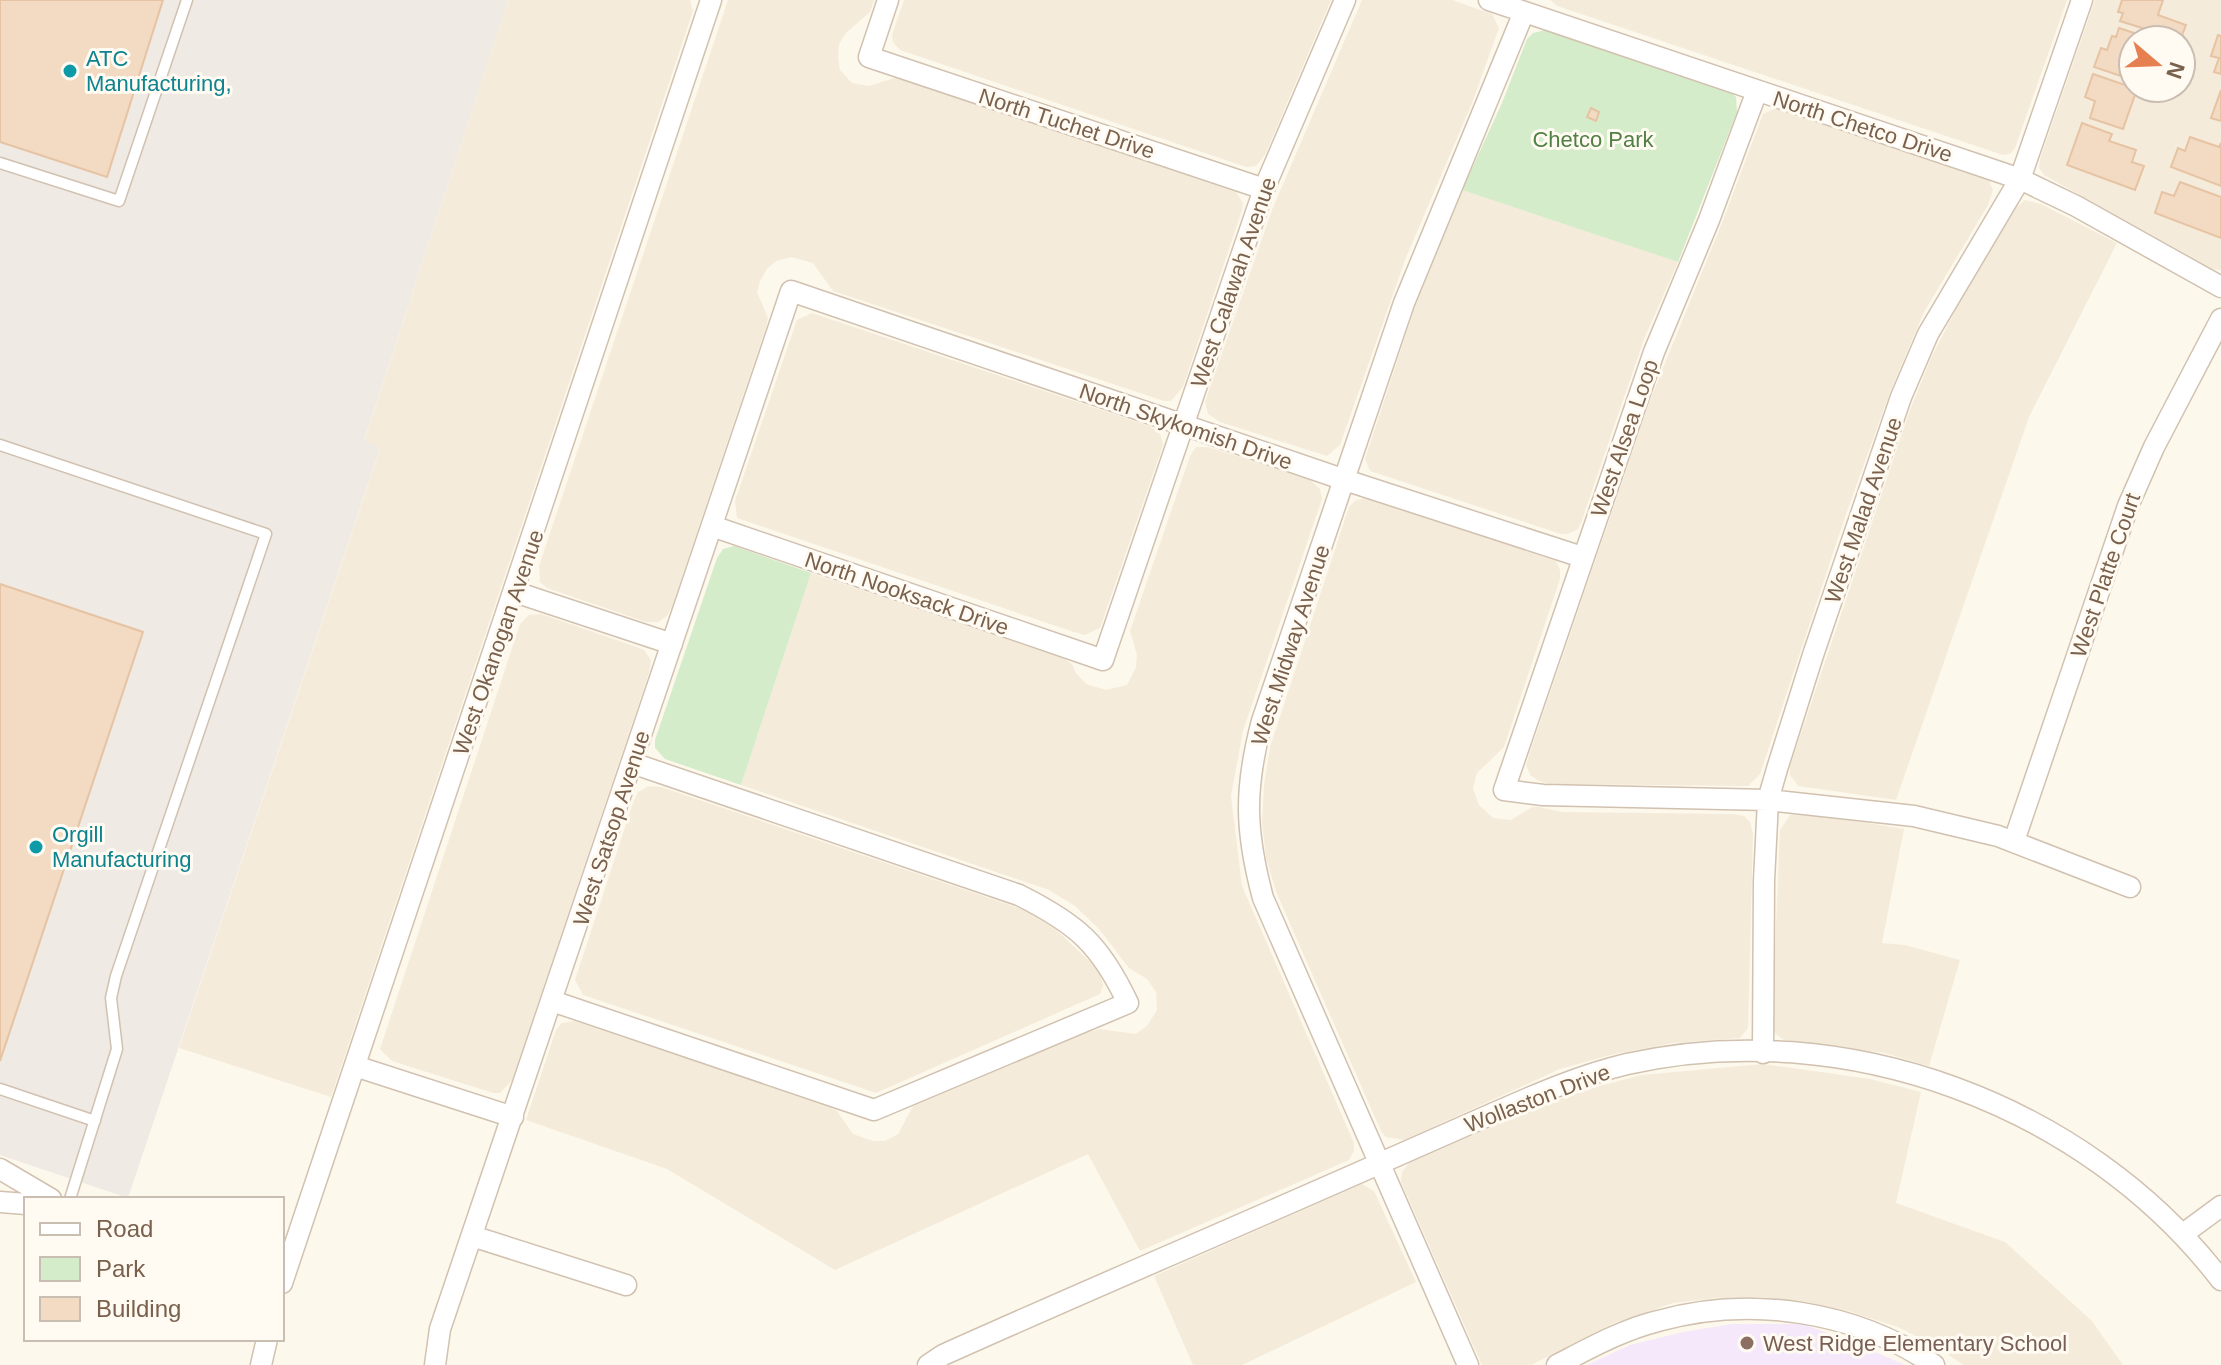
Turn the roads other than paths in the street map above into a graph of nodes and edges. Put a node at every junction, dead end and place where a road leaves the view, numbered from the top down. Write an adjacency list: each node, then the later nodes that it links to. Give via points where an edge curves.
1 (187, 0): 9 (lane, via 119,201)
2 (711, 0): 20 (street, West Okanogan Avenue)
3 (888, 0): 11 (street, North Tuchet Drive, via 869,57)
4 (1345, 0): 11 (street, West Calawah Avenue)
5 (1489, 0): 7 (street, North Chetco Drive)
6 (2082, 0): 10 (street, West Malad Avenue)
7 (1527, 4): 8 (street, North Chetco Drive); 17 (street, West Midway Avenue, via 1421,259)
8 (1757, 91): 10 (street, North Chetco Drive); 19 (street, West Alsea Loop, via 1654,352)
9 (0, 163)
10 (2020, 179): 12 (street, North Chetco Drive); 24 (street, West Malad Avenue, via 1928,334 1901,397)
11 (1264, 189): 15 (street, West Calawah Avenue)
12 (2221, 287)
13 (791, 291): 15 (street, North Skykomish Drive); 18 (street, West Satsop Avenue)
14 (2221, 319): 25 (street, West Platte Court, via 2128,506)
15 (1183, 425): 17 (street, North Skykomish Drive); 22 (street, West Calawah Avenue)
16 (0, 445): 32 (lane, via 266,534 116,976 111,998 117,1049)
17 (1345, 480): 19 (street, North Skykomish Drive); 33 (street, West Midway Avenue, via 1262,721 1251,768 1248,825 1263,898)
18 (712, 526): 21 (street, West Satsop Avenue); 22 (street, North Nooksack Drive)
19 (1582, 557): 24 (street, West Alsea Loop, via 1504,790)
20 (515, 592): 21 (street); 29 (street, West Okanogan Avenue)
21 (672, 644): 23 (street, West Satsop Avenue)
22 (1103, 660)
23 (632, 763): 27 (street, West Satsop Avenue); 27 (street, via 1019,895 1050,911 1097,949 1128,1003 874,1110)
24 (1768, 800): 25 (street, via 1914,816); 28 (street, West Malad Avenue)
25 (2014, 841): 26 (street)
26 (2130, 887)
27 (552, 1001): 31 (street, West Satsop Avenue)
28 (1763, 1053): 33 (street, Wollaston Drive, via 1626,1064 1543,1092); 40 (street, Wollaston Drive, via 1889,1067 1964,1090 2065,1140)
29 (355, 1066): 31 (street); 42 (street, West Okanogan Avenue)
30 (0, 1089): 32 (lane)
31 (513, 1117): 41 (street, West Satsop Avenue)
32 (95, 1121): 36 (lane)
33 (1378, 1164): 48 (street, Wollaston Drive); 49 (street, West Midway Avenue)
34 (0, 1169): 35 (street)
35 (48, 1197)
36 (71, 1197)
37 (0, 1202): 38 (street)
38 (24, 1204)
39 (2221, 1206): 40 (street)
40 (2183, 1234): 43 (street, Wollaston Drive)
41 (472, 1236): 44 (street); 47 (street, West Satsop Avenue, via 440,1329)
42 (284, 1276)
43 (2221, 1280)
44 (626, 1285)
45 (267, 1341): 46 (street)
46 (261, 1365)
47 (435, 1365)
48 (928, 1365)
49 (1468, 1365)
50 (1557, 1365): 51 (street, via 1659,1320 1762,1310 1812,1314 1863,1327)
51 (1934, 1365)

